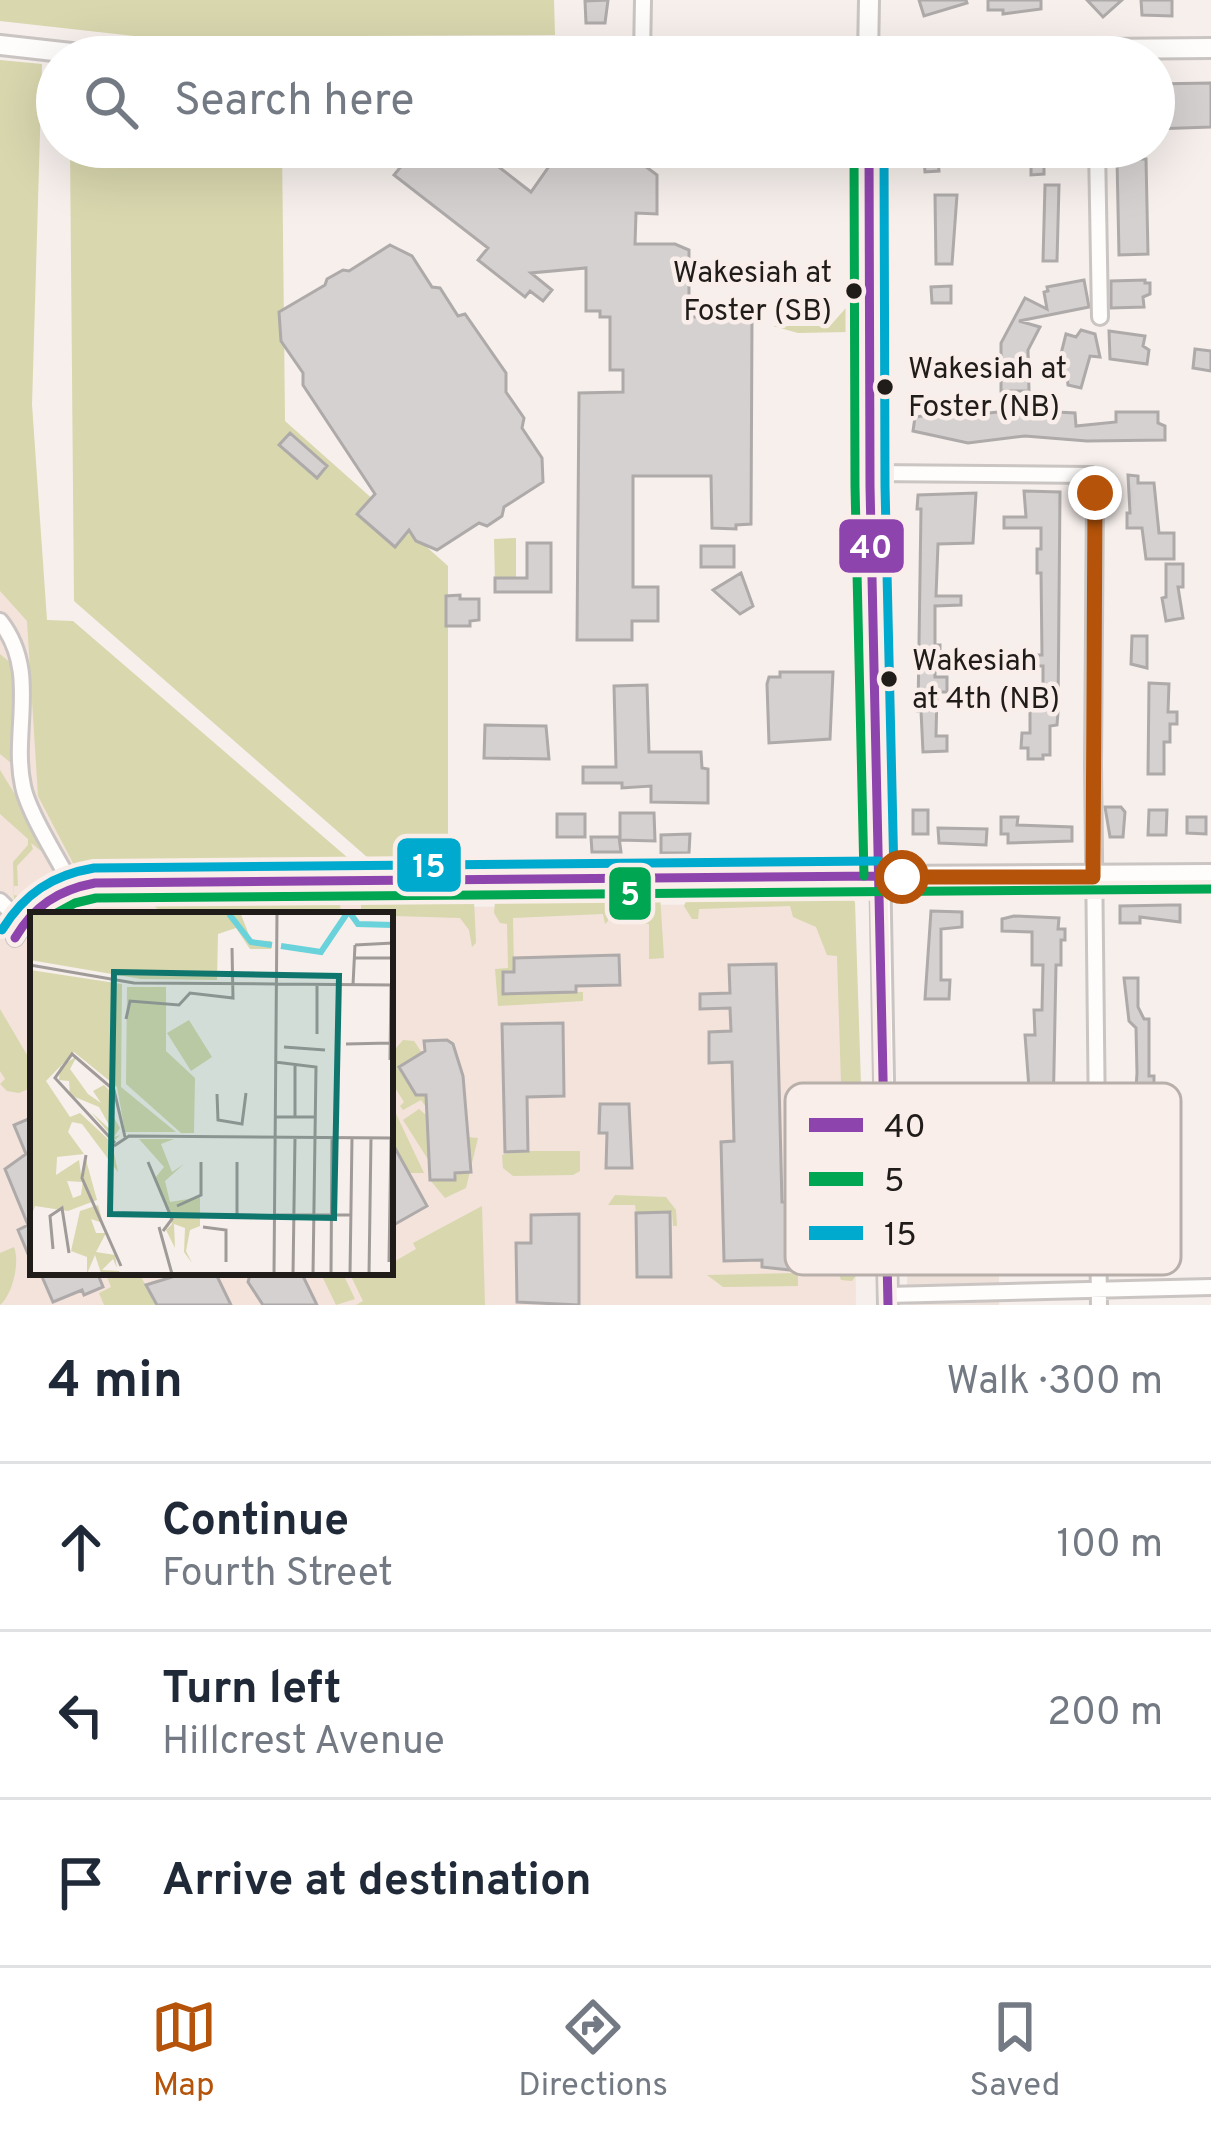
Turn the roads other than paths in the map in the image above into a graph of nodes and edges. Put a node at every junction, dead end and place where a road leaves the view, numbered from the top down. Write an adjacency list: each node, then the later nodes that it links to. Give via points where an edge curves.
1 (643, 0): 3 (street)
2 (869, 0): 4 (main road)
3 (642, 36)
4 (868, 36)
5 (0, 45): 7 (main road)
6 (1211, 48): 8 (main road)
7 (36, 49)
8 (1175, 50)
9 (869, 168): 12 (main road)
10 (1097, 168): 11 (street)
11 (1100, 317)
12 (870, 473): 15 (main road); 16 (street, via 1090,475)
13 (0, 621): 17 (street, via 12,636 22,680 22,786)
14 (1211, 874): 16 (main road)
15 (879, 876): 16 (main road); 17 (street); 21 (main road)
16 (1093, 877): 22 (street)
17 (73, 887): 19 (street)
18 (0, 902): 20 (street, via 19,931)
19 (35, 912)
20 (30, 918)
21 (883, 1083)
22 (1096, 1083)
23 (1211, 1287): 24 (street)
24 (1099, 1297): 25 (street)
25 (888, 1300)

